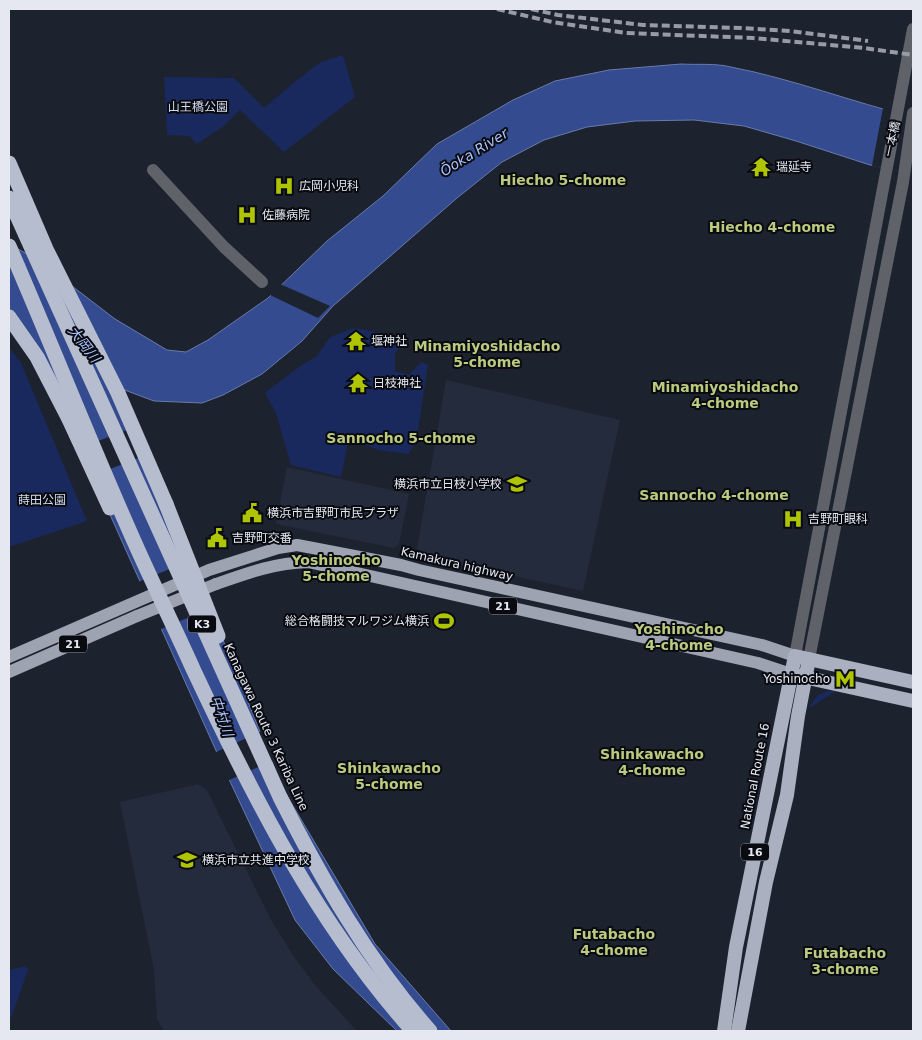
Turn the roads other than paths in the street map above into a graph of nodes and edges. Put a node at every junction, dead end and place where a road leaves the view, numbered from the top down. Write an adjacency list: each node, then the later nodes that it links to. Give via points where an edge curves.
1 (913, 29): 9 (street, 一本橋)
2 (913, 113): 11 (street, 一本橋, via 903,182)
3 (9, 163): 18 (highway, bridge, via 57,271 118,393 176,530)
4 (154, 170): 7 (street, via 224,247)
5 (9, 198): 18 (highway, Kanagawa Route 3 Kariba Line / K3, bridge)
6 (9, 246): 17 (highway, K3, bridge, via 138,549)
7 (262, 282)
8 (9, 317): 17 (highway, bridge, via 49,378 147,588)
9 (795, 656): 10 (main road, Kamakura highway / 21, bridge, via 762,644 297,545 209,570); 11 (highway); 13 (highway, National Route 16 / 16)
10 (9, 657)
11 (809, 659): 14 (highway, 16); 15 (highway)
12 (9, 672): 13 (main road, 21, bridge, via 216,584 268,567 308,562 758,662)
13 (791, 674): 14 (highway); 21 (highway, National Route 16 / 16, via 736,947)
14 (806, 678): 16 (highway); 22 (highway, 16)
15 (913, 682)
16 (913, 702)
17 (220, 726): 19 (highway, K3, bridge, via 290,861 326,919)
18 (280, 797): 20 (highway, Kanagawa Route 3 Kariba Line / K3, bridge, via 326,885 354,930)
19 (413, 1031)
20 (430, 1031)
21 (724, 1031)
22 (738, 1031)

